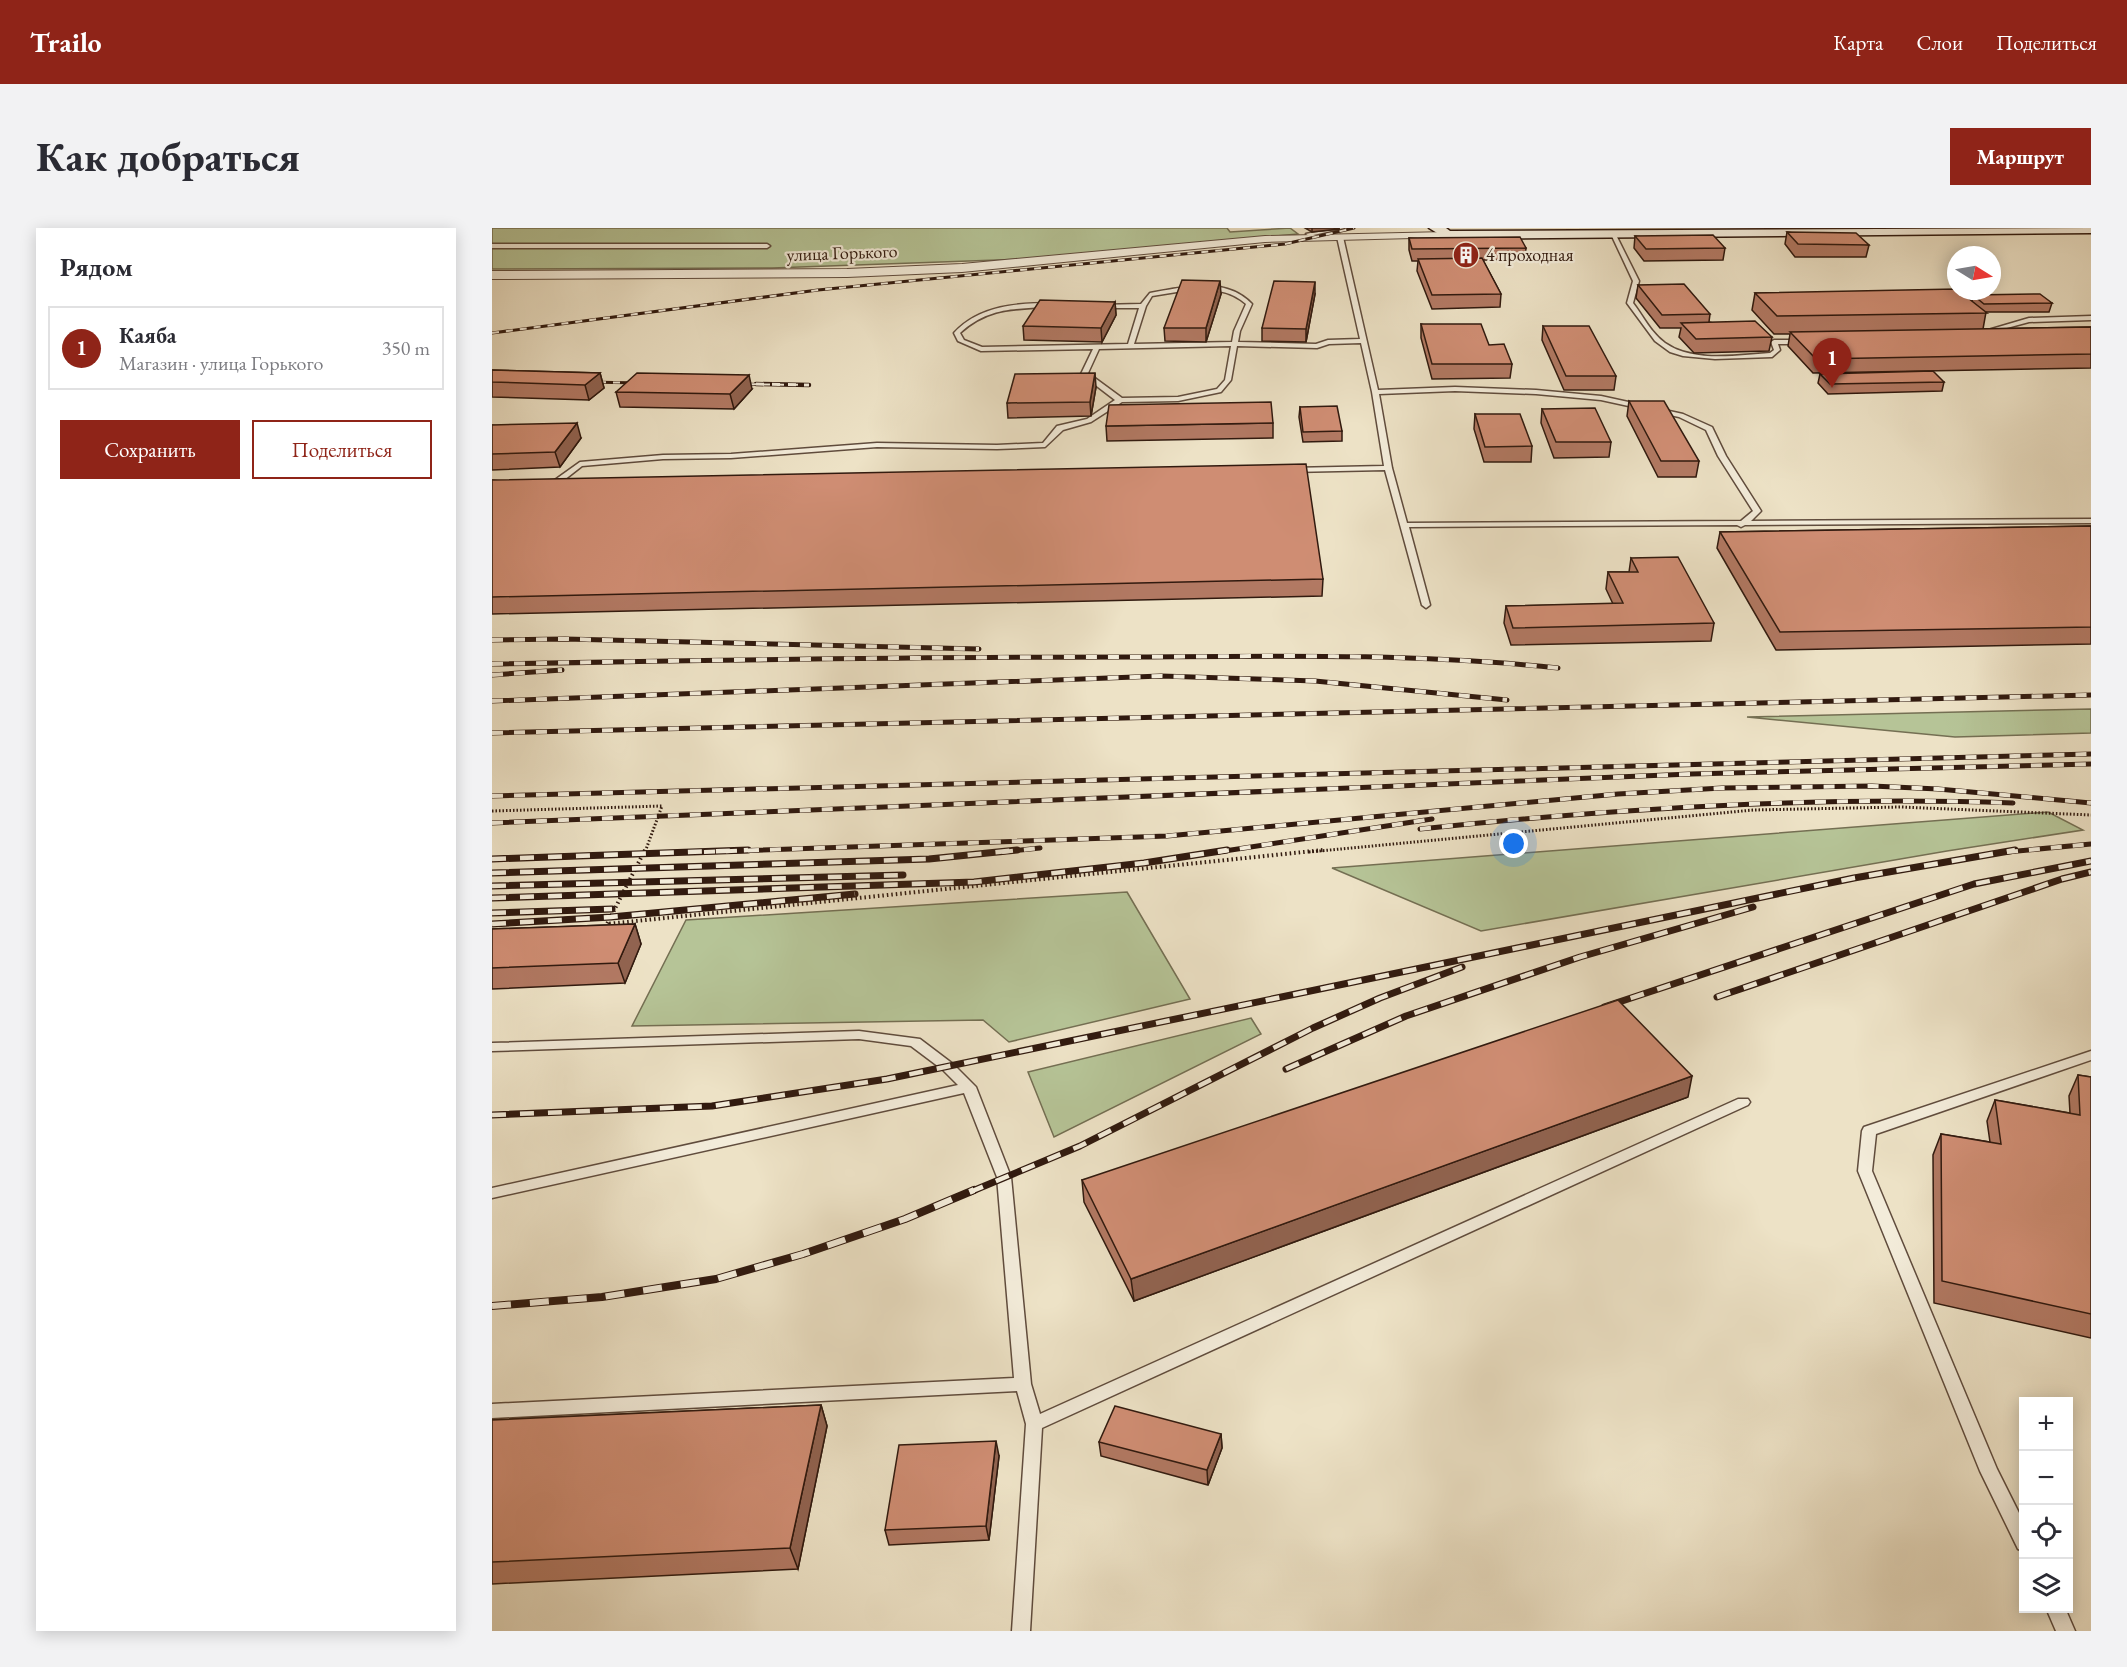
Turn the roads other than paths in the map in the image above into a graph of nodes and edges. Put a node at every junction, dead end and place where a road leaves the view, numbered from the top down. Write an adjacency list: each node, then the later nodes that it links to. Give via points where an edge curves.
1 (1299, 228): 7 (lane)
2 (1979, 229): 3 (main road, улица Горького); 6 (main road, улица Горького)
3 (2091, 229)
4 (1341, 232): 5 (street, улица Горького); 7 (street, улица Горького); 16 (lane)
5 (1441, 232): 6 (main road, улица Горького)
6 (1612, 234): 17 (lane, via 1636,281 1630,303 1662,344 1677,352 1707,357 1772,355 1777,350 1774,342)
7 (1311, 236): 10 (street, улица Горького, via 918,270 765,275)
8 (492, 246): 9 (lane)
9 (767, 246)
10 (492, 275)
11 (1066, 305): 19 (lane, via 998,308 968,321 957,333 962,341 981,349)
12 (1088, 305): 13 (lane)
13 (1143, 306): 18 (lane, via 1150,295 1184,289 1229,289 1249,304 1237,331); 20 (lane)
14 (2091, 318): 15 (lane, via 2029,320)
15 (1976, 334)
16 (1363, 341): 18 (lane, via 1317,346); 21 (lane)
17 (1809, 342)
18 (1236, 344): 20 (lane); 22 (lane, via 1228,380 1219,391 1178,399)
19 (1097, 347): 20 (lane); 22 (lane, via 1084,374)
20 (1130, 347)
21 (1375, 392): 23 (lane); 30 (lane, via 1536,392 1601,398 1681,415 1709,429 1757,511)
22 (1120, 400): 25 (lane, via 1089,421 1060,428 1045,445 877,445 627,460 580,464)
23 (1388, 468): 24 (lane); 29 (lane)
24 (1281, 470)
25 (556, 482): 26 (lane); 27 (lane)
26 (568, 482)
27 (545, 483)
28 (2091, 521): 30 (lane)
29 (1406, 525): 30 (lane); 31 (lane)
30 (1741, 525)
31 (1426, 605)
32 (492, 1047): 34 (lane, via 859,1035 915,1042)
33 (2091, 1055): 40 (lane, via 1869,1131 1865,1171 1989,1471)
34 (969, 1087): 36 (lane); 37 (lane, via 1005,1177)
35 (1743, 1102): 39 (lane)
36 (492, 1193)
37 (1023, 1384): 38 (lane); 39 (lane)
38 (492, 1411)
39 (1034, 1424): 42 (lane)
40 (2019, 1533)
41 (2057, 1613): 43 (lane)
42 (1021, 1631)
43 (2066, 1631)

